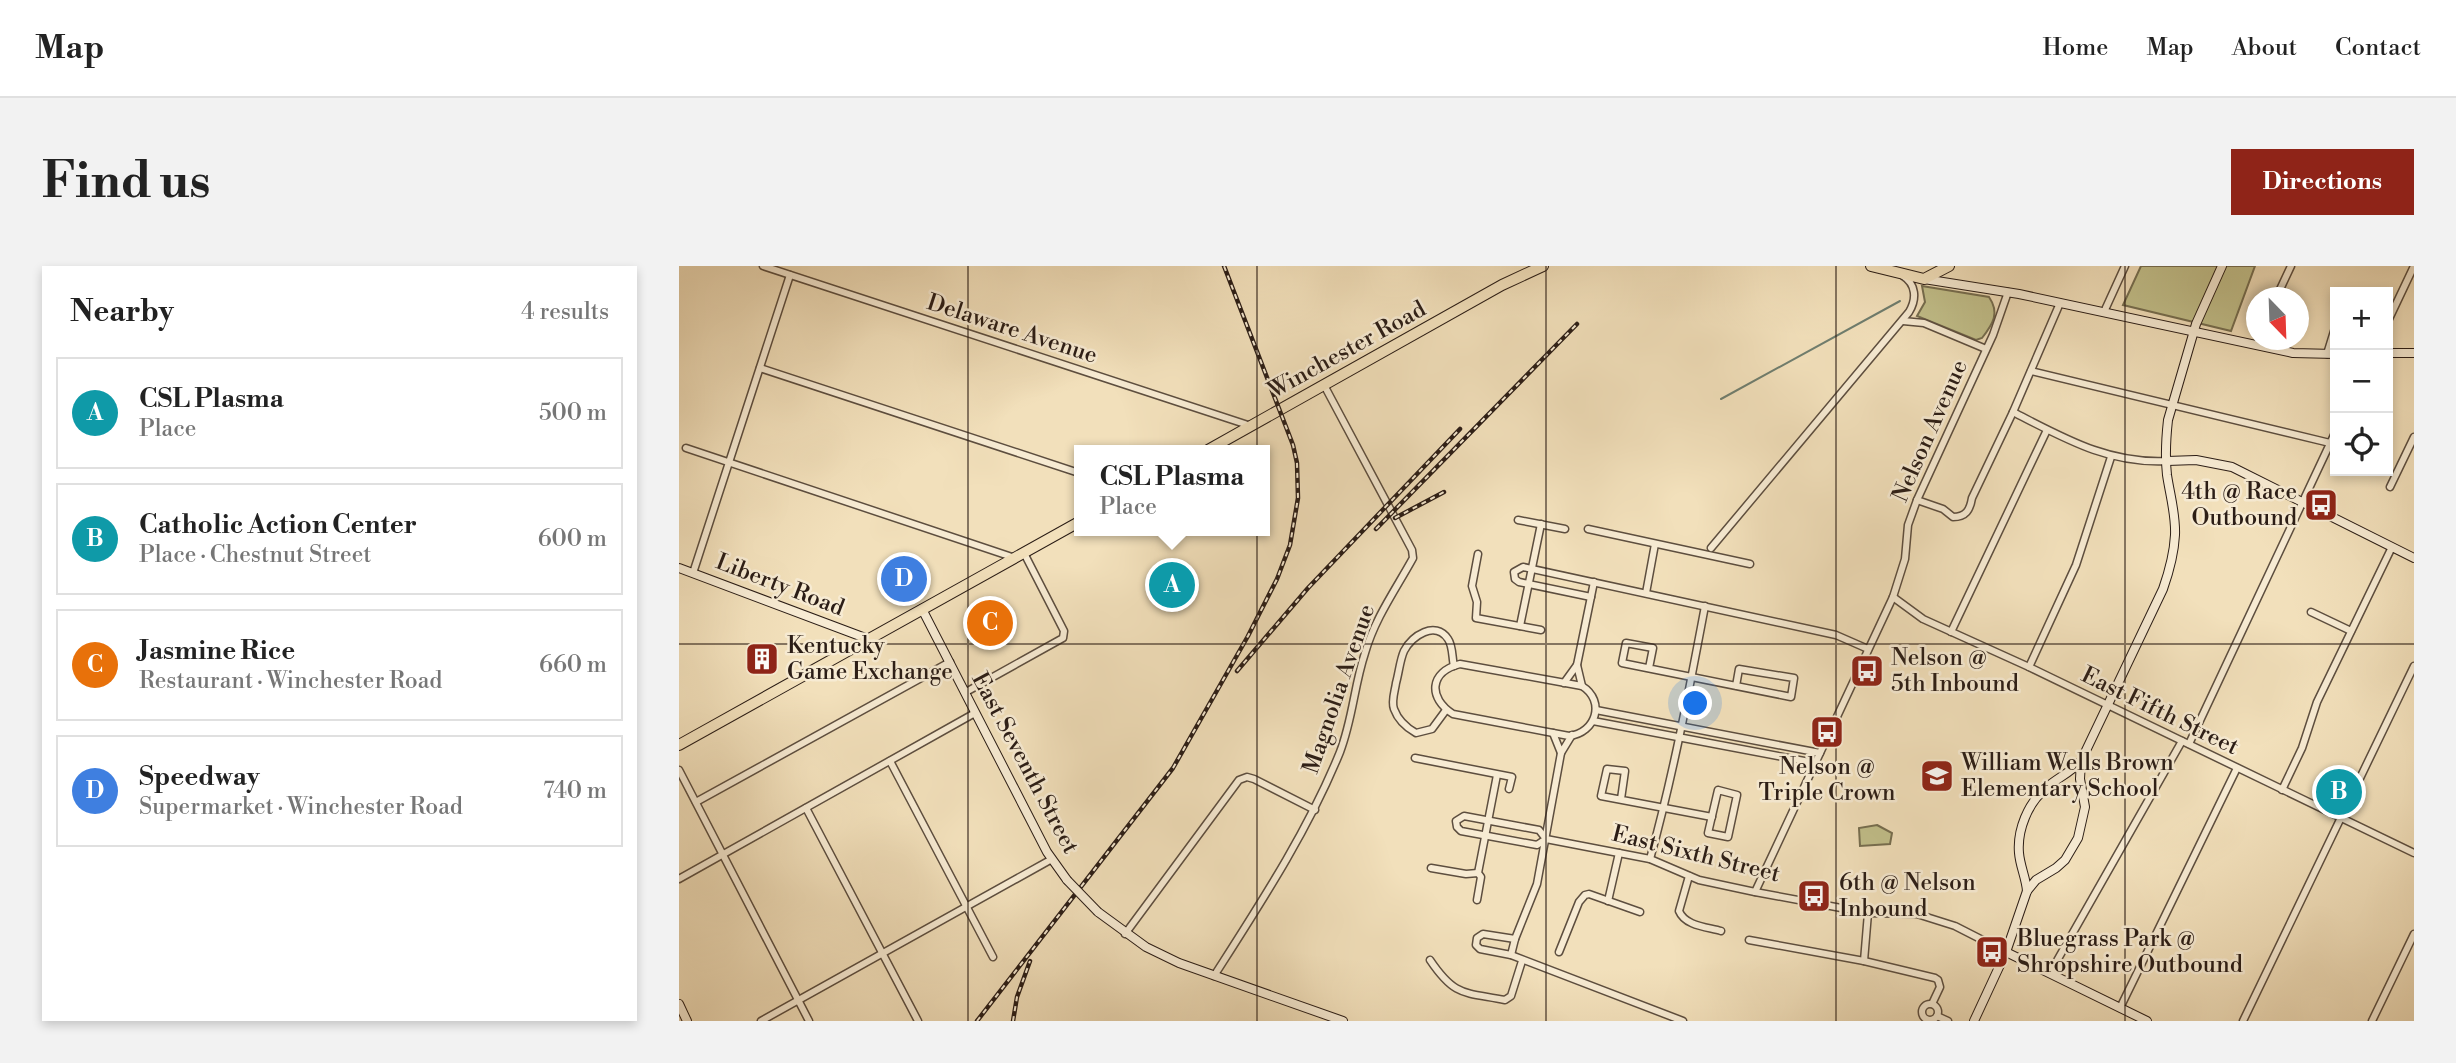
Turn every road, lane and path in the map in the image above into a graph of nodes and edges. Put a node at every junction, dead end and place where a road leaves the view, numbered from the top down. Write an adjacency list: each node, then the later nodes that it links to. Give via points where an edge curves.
1 (763, 266): 10 (street, Delaware Avenue)
2 (1543, 266): 27 (main road, Winchester Road)
3 (1871, 266): 9 (main road)
4 (1949, 266): 11 (main road)
5 (2125, 266): 16 (street)
6 (2221, 266): 18 (street)
7 (2291, 266): 12 (street)
8 (2414, 266): 15 (street)
9 (1898, 273): 11 (main road); 17 (street, via 1912,284 1915,296)
10 (790, 275): 25 (street); 30 (street, Delaware Avenue)
11 (1924, 279): 13 (street)
12 (2281, 287)
13 (2008, 292): 14 (street); 20 (street, Nelson Avenue)
14 (2060, 303): 16 (street); 26 (street)
15 (2393, 310)
16 (2104, 313): 18 (street)
17 (1903, 321): 20 (street, via 1924,323); 50 (street)
18 (2193, 332): 19 (street); 28 (street)
19 (2246, 341)
20 (1986, 349): 41 (street, Nelson Avenue)
21 (2282, 350): 24 (street)
22 (2414, 352): 23 (street)
23 (2393, 353)
24 (2330, 354)
25 (760, 368): 38 (street); 39 (street)
26 (2031, 371): 28 (street); 29 (street)
27 (1324, 384): 30 (main road, Winchester Road); 111 (street, Magnolia Avenue, via 1413,558 1373,631 1349,725)
28 (2172, 404): 33 (street); 37 (street)
29 (2013, 412): 31 (street); 41 (street, via 1963,516 1953,517)
30 (1251, 426): 34 (main road, Winchester Road)
31 (2047, 430): 36 (street); 69 (street)
32 (2414, 437): 40 (street)
33 (2330, 443): 42 (street)
34 (1217, 445)
35 (686, 449): 38 (street)
36 (2111, 457): 37 (street); 76 (street, via 2076,565)
37 (2167, 461): 42 (street, via 2196,460 2232,467); 83 (street, via 2175,533 2172,561 2164,589)
38 (729, 463): 52 (street); 57 (street)
39 (1074, 471)
40 (2390, 487)
41 (1917, 500): 62 (street, Nelson Avenue)
42 (2302, 503): 49 (street); 92 (street)
43 (1518, 520): 44 (street)
44 (1541, 524): 46 (street); 56 (street)
45 (1074, 525): 52 (main road)
46 (1565, 528)
47 (1588, 529): 48 (street)
48 (1655, 544): 54 (street); 60 (street)
49 (2392, 547): 53 (street); 68 (street)
50 (1710, 548)
51 (1478, 554): 66 (street, via 1472,586 1476,618)
52 (1020, 556): 64 (main road); 82 (street, via 1064,631 1061,641)
53 (2414, 558)
54 (1750, 564)
55 (679, 568): 57 (street, Liberty Road)
56 (1532, 569): 58 (street); 59 (street); 59 (street, via 1520,567 1514,572 1516,581)
57 (693, 573): 70 (street, Liberty Road)
58 (1594, 582): 60 (street); 61 (street)
59 (1529, 584): 61 (street); 66 (street)
60 (1646, 593): 63 (street)
61 (1591, 597): 73 (street)
62 (1893, 597): 69 (street, East Fifth Street, via 1923,620); 71 (street, Nelson Avenue)
63 (1705, 606): 71 (street, via 1836,635); 78 (street)
64 (922, 609): 70 (main road); 72 (street, East Seventh Street)
65 (2311, 612): 68 (street)
66 (1520, 626): 67 (street)
67 (1541, 630)
68 (2351, 631): 106 (street)
69 (1951, 632): 76 (street, East Fifth Street)
70 (868, 639): 93 (main road)
71 (1868, 649): 95 (street, Nelson Avenue)
72 (950, 662): 82 (street, East Seventh Street); 108 (street)
73 (1577, 665): 79 (street); 80 (street)
74 (1454, 666): 79 (street); 84 (street, via 1437,679 1437,699); 84 (street, via 1448,639 1441,633 1416,635 1402,658 1392,701 1400,720 1416,733 1432,729)
75 (2414, 666): 113 (street)
76 (2029, 667): 83 (street, East Fifth Street)
77 (1649, 668): 77 (street, via 1622,663 1626,643 1653,648); 78 (street)
78 (1692, 676): 81 (street); 88 (street)
79 (1564, 683): 80 (street)
80 (1582, 686): 85 (street, via 1591,694)
81 (1736, 686): 81 (street, via 1739,669 1794,678 1791,697)
82 (966, 692): 86 (street, East Seventh Street)
83 (2107, 705): 92 (street, East Fifth Street); 98 (street)
84 (1446, 710): 89 (street)
85 (1596, 710): 87 (street); 88 (street)
86 (975, 713): 97 (street); 120 (street, East Seventh Street)
87 (1593, 721): 90 (street, via 1582,733); 91 (street)
88 (1682, 727): 91 (street); 95 (street)
89 (1553, 733): 90 (street); 94 (street)
90 (1572, 735): 94 (street)
91 (1680, 737): 99 (street); 110 (street)
92 (2186, 743): 100 (street, East Fifth Street); 148 (street)
93 (679, 745)
94 (1561, 753): 116 (street)
95 (1820, 753): 99 (street, Nelson Avenue)
96 (1415, 758): 102 (street)
97 (890, 761): 109 (street); 132 (street)
98 (2081, 761): 103 (street); 104 (street)
99 (1815, 763): 128 (street, Nelson Avenue)
100 (2237, 768): 106 (street, East Fifth Street); 153 (street)
101 (679, 770): 108 (street)
102 (1497, 775): 105 (street, via 1512,777); 114 (street)
103 (2061, 778): 104 (street, via 2070,777); 123 (street, via 2039,793 2023,825 2019,853)
104 (2082, 788): 125 (street, via 2085,807 2078,838 2064,860)
105 (1509, 789)
106 (2282, 790): 113 (street, East Fifth Street)
107 (1621, 799): 107 (street, via 1601,796 1607,769 1625,771); 110 (street)
108 (696, 802): 119 (street)
109 (806, 808): 119 (street); 142 (street)
110 (1664, 808): 112 (street); 121 (street)
111 (1315, 810): 136 (street, via 1254,779 1239,780); 149 (street, Magnolia Avenue)
112 (1712, 817): 112 (street, via 1708,833 1728,837 1737,795 1718,790)
113 (2341, 818): 118 (street, East Fifth Street); 165 (street)
114 (1489, 820): 115 (street); 115 (street, East Sixth Street, via 1464,816 1456,821 1461,831); 116 (street, East Sixth Street, via 1539,830)
115 (1485, 835): 116 (street, East Sixth Street, via 1537,845); 124 (street)
116 (1546, 839): 117 (street, East Sixth Street); 138 (street, via 1537,884)
117 (1619, 853): 121 (street, East Sixth Street); 131 (street)
118 (2414, 853)
119 (723, 854): 127 (street); 150 (street)
120 (1052, 859): 132 (street); 136 (street, East Seventh Street, bridge, via 1098,912)
121 (1650, 859): 126 (street, East Sixth Street)
122 (1431, 867): 124 (street)
123 (2024, 870): 125 (street); 129 (street)
124 (1478, 873): 130 (street)
125 (2044, 875): 129 (street)
126 (1689, 876): 128 (street, East Sixth Street); 135 (street, via 1681,917)
127 (679, 879)
128 (1755, 891): 134 (street, East Sixth Street)
129 (2027, 891): 141 (street)
130 (1477, 900)
131 (1608, 901): 133 (street); 140 (street, via 1584,895)
132 (966, 906): 142 (street); 144 (street)
133 (1640, 912)
134 (1868, 913): 141 (street, East Sixth Street, via 1917,915 1955,926); 147 (street)
135 (1721, 931)
136 (1125, 934): 149 (street, East Seventh Street)
137 (2414, 934): 166 (street)
138 (1515, 939): 143 (street); 143 (street, via 1483,934 1476,942 1480,949)
139 (1749, 940): 147 (street)
140 (1559, 952)
141 (2006, 952): 148 (street, East Sixth Street); 163 (street)
142 (883, 953): 150 (street); 158 (street)
143 (1511, 955): 146 (street)
144 (993, 957)
145 (1430, 960): 146 (street, via 1455,989 1505,1000 1511,996)
146 (1522, 961): 160 (street)
147 (1864, 961): 152 (street, via 1938,980 1940,987)
148 (2050, 973): 153 (street, East Sixth Street)
149 (1214, 976): 159 (street, East Seventh Street)
150 (798, 1000): 156 (street); 157 (street)
151 (679, 1003): 155 (street)
152 (1932, 1004): 154 (street); 161 (street, via 1923,1010)
153 (2120, 1008): 164 (street, East Sixth Street)
154 (1937, 1016): 161 (street); 162 (street)
155 (687, 1021)
156 (761, 1021)
157 (809, 1021)
158 (918, 1021)
159 (1343, 1021)
160 (1683, 1021)
161 (1925, 1021)
162 (1948, 1021)
163 (1974, 1021)
164 (2147, 1021)
165 (2243, 1021)
166 (2372, 1021)

